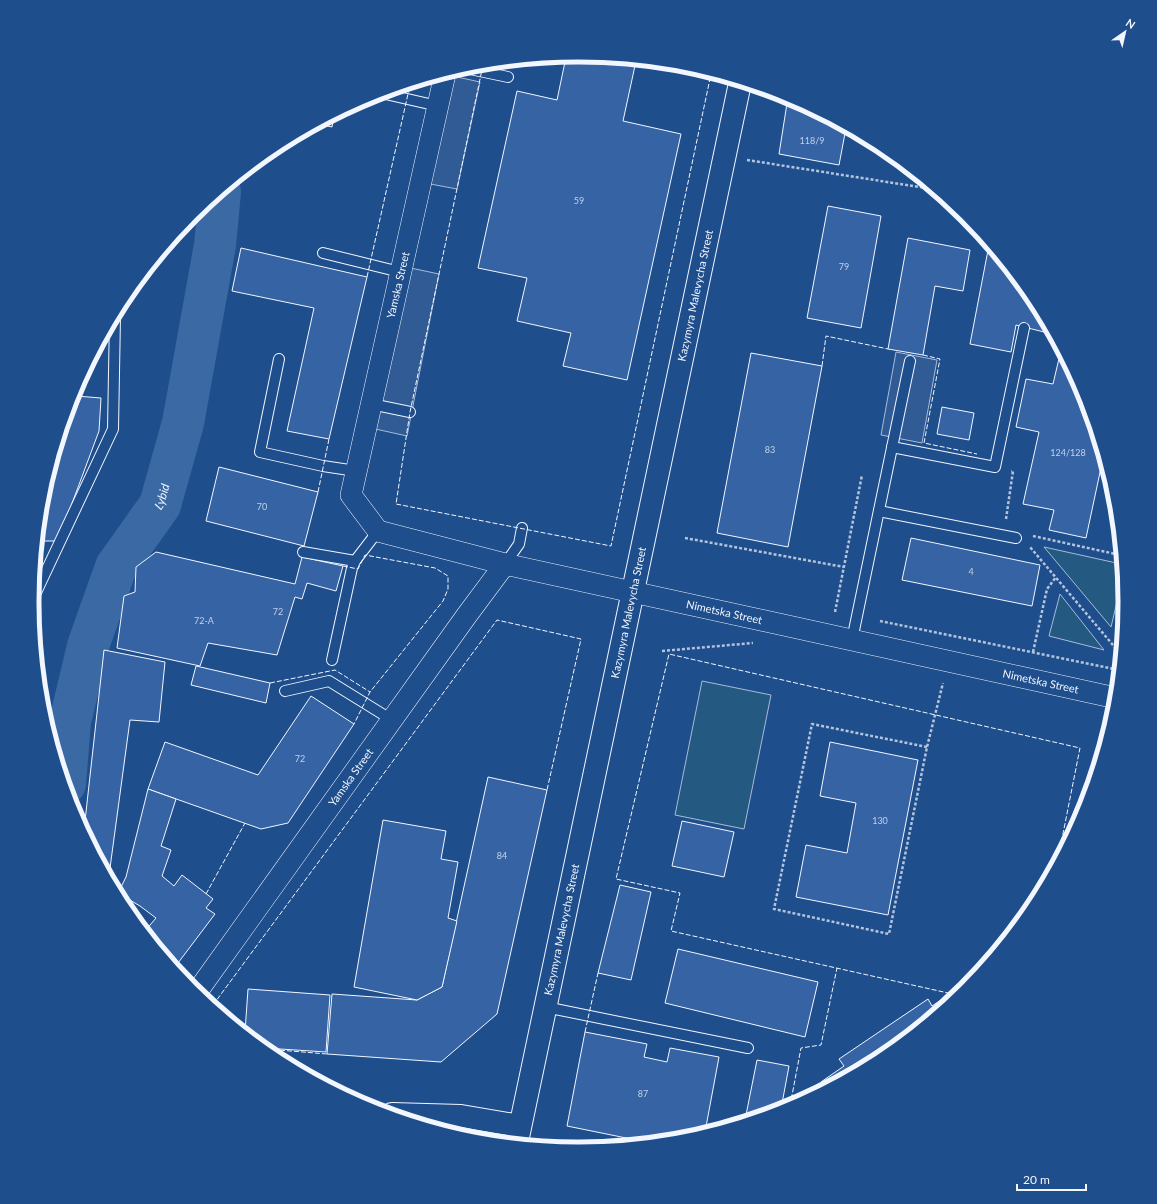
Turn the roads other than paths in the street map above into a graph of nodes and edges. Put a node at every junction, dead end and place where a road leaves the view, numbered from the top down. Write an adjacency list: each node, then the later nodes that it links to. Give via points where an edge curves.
1 (482, 72): 2 (lane)
2 (508, 77)
3 (444, 80): 6 (street, Yamska Street)
4 (739, 87): 25 (main road, Kazymyra Malevycha Street)
5 (393, 96): 6 (lane)
6 (438, 106): 8 (street, Yamska Street)
7 (324, 253): 8 (lane)
8 (400, 272): 13 (street, Yamska Street)
9 (114, 327): 24 (lane, via 113,429)
10 (1024, 328): 15 (lane, via 995,468)
11 (279, 359): 16 (lane, via 260,452)
12 (910, 361): 15 (lane)
13 (371, 404): 14 (lane); 16 (street, Yamska Street)
14 (410, 412)
15 (892, 447): 17 (lane)
16 (356, 471): 19 (street, Yamska Street, via 351,495)
17 (879, 511): 20 (lane); 26 (lane)
18 (522, 528): 23 (lane, via 519,544)
19 (378, 531): 22 (lane); 23 (street, Nimetska Street)
20 (1016, 538)
21 (303, 552): 22 (lane)
22 (355, 561): 27 (lane)
23 (505, 564): 25 (street, Nimetska Street); 30 (street, Yamska Street)
24 (39, 585)
25 (633, 591): 26 (street, Nimetska Street); 32 (main road, Kazymyra Malevycha Street)
26 (852, 640): 29 (street, Nimetska Street)
27 (332, 660)
28 (285, 691): 30 (lane, via 329,681)
29 (1109, 697)
30 (392, 720): 31 (street, Yamska Street)
31 (201, 987)
32 (545, 1007): 33 (lane); 35 (main road, Kazymyra Malevycha Street)
33 (748, 1048)
34 (410, 1115): 35 (main road, via 461,1116)
35 (519, 1134)

